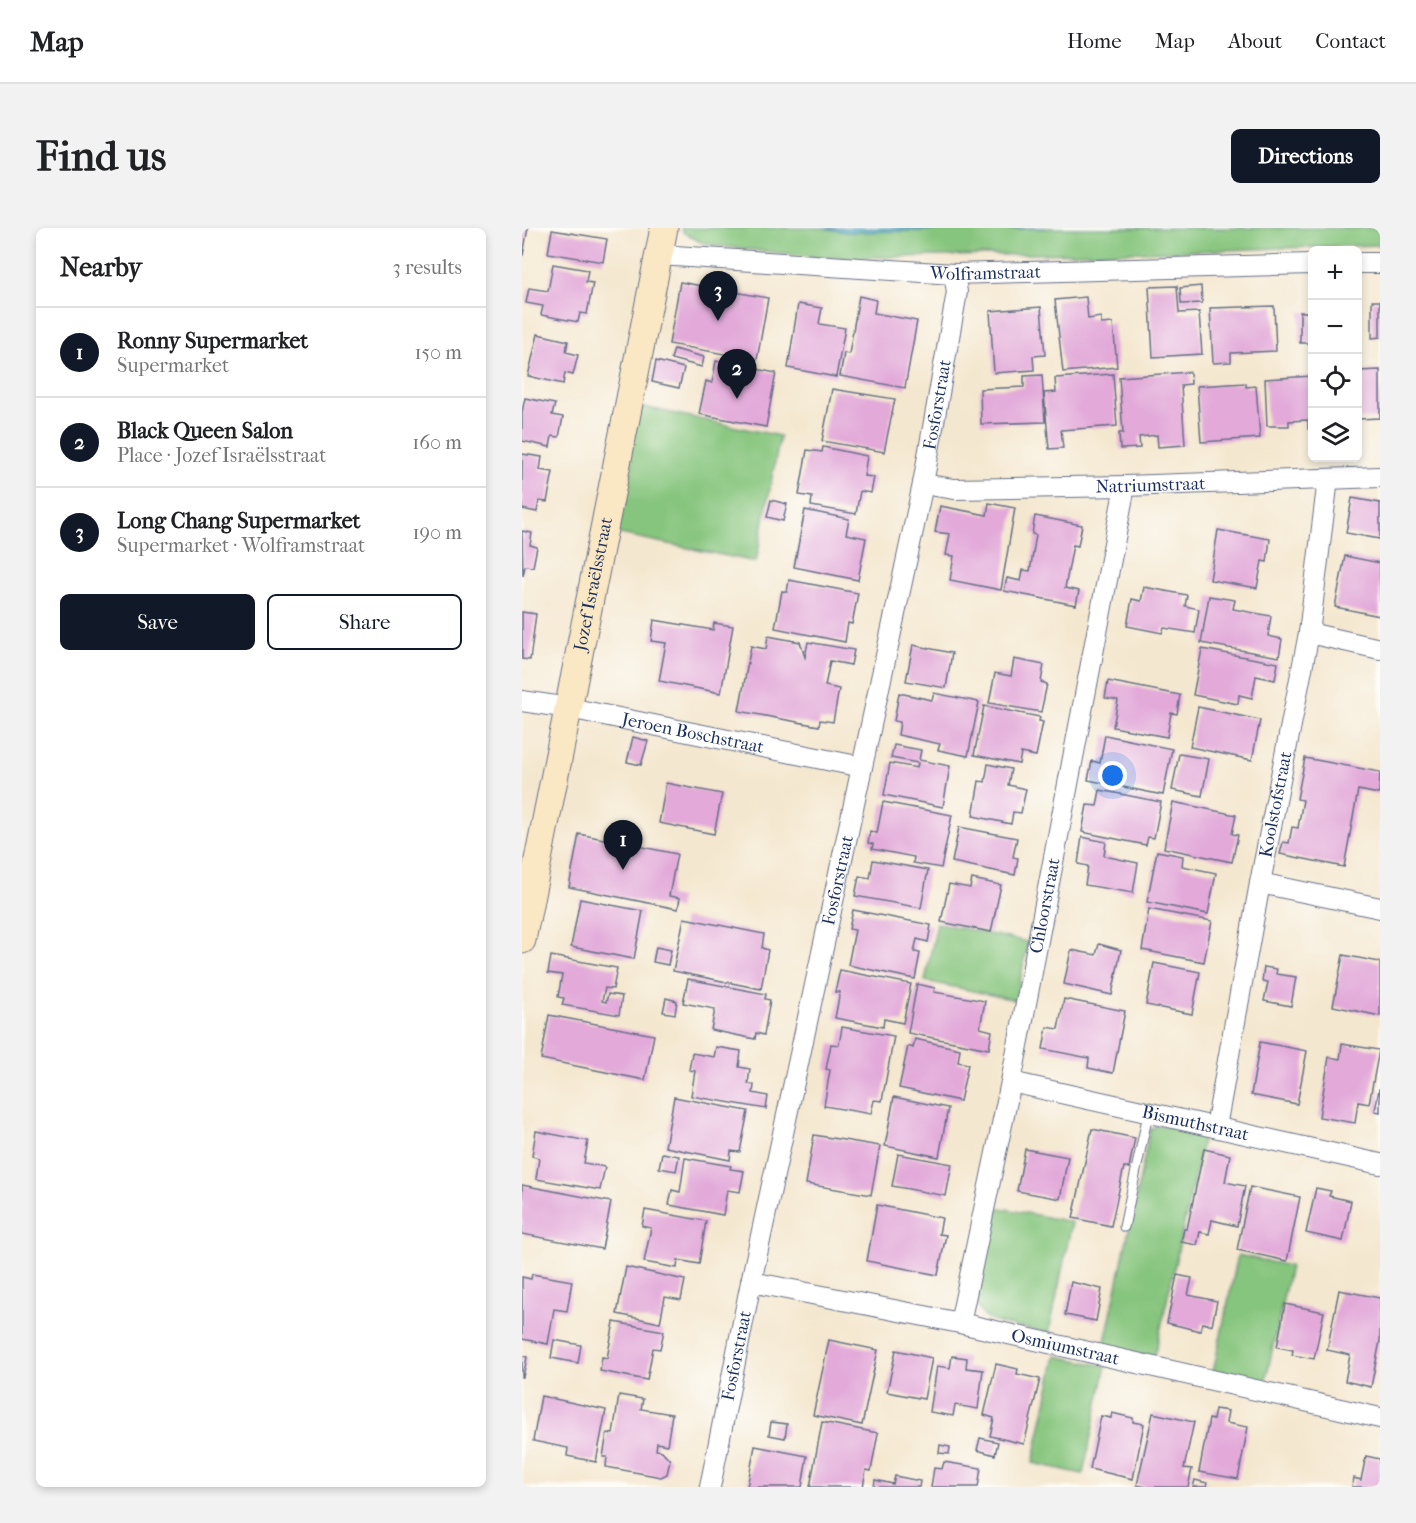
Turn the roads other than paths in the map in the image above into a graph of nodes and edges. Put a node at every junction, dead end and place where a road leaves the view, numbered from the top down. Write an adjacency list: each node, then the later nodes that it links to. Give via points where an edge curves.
1 (664, 228): 2 (street, Jozef Israëlsstraat)
2 (659, 255): 6 (street, Wolframstraat); 14 (street, Jozef Israëlsstraat)
3 (1362, 263): 4 (street)
4 (1380, 263)
5 (1308, 264): 6 (street, Wolframstraat)
6 (954, 274): 9 (street, Fosforstraat, via 957,292)
7 (1380, 477): 8 (street, Natriumstraat)
8 (1328, 479): 10 (street, Natriumstraat); 11 (street, Koolstofstraat)
9 (922, 484): 10 (street, Natriumstraat, via 954,489); 15 (street, Fosforstraat)
10 (1125, 486): 19 (street, Chloorstraat)
11 (1309, 633): 12 (street); 16 (street, Koolstofstraat)
12 (1380, 649)
13 (522, 701): 14 (street, Jeroen Boschstraat)
14 (569, 708): 15 (street, Jeroen Boschstraat); 18 (street, Jozef Israëlsstraat)
15 (862, 767): 24 (street, Fosforstraat)
16 (1260, 883): 17 (street); 21 (street, Koolstofstraat)
17 (1380, 908)
18 (522, 940)
19 (1011, 1082): 20 (street, Bismuthstraat); 25 (street, Chloorstraat)
20 (1148, 1114): 21 (street, Bismuthstraat); 23 (lane)
21 (1216, 1127): 22 (street, Bismuthstraat)
22 (1380, 1164)
23 (1124, 1227)
24 (751, 1282): 25 (street, Osmiumstraat); 27 (street, Fosforstraat)
25 (960, 1323): 26 (street, Osmiumstraat)
26 (1380, 1419)
27 (710, 1487)

